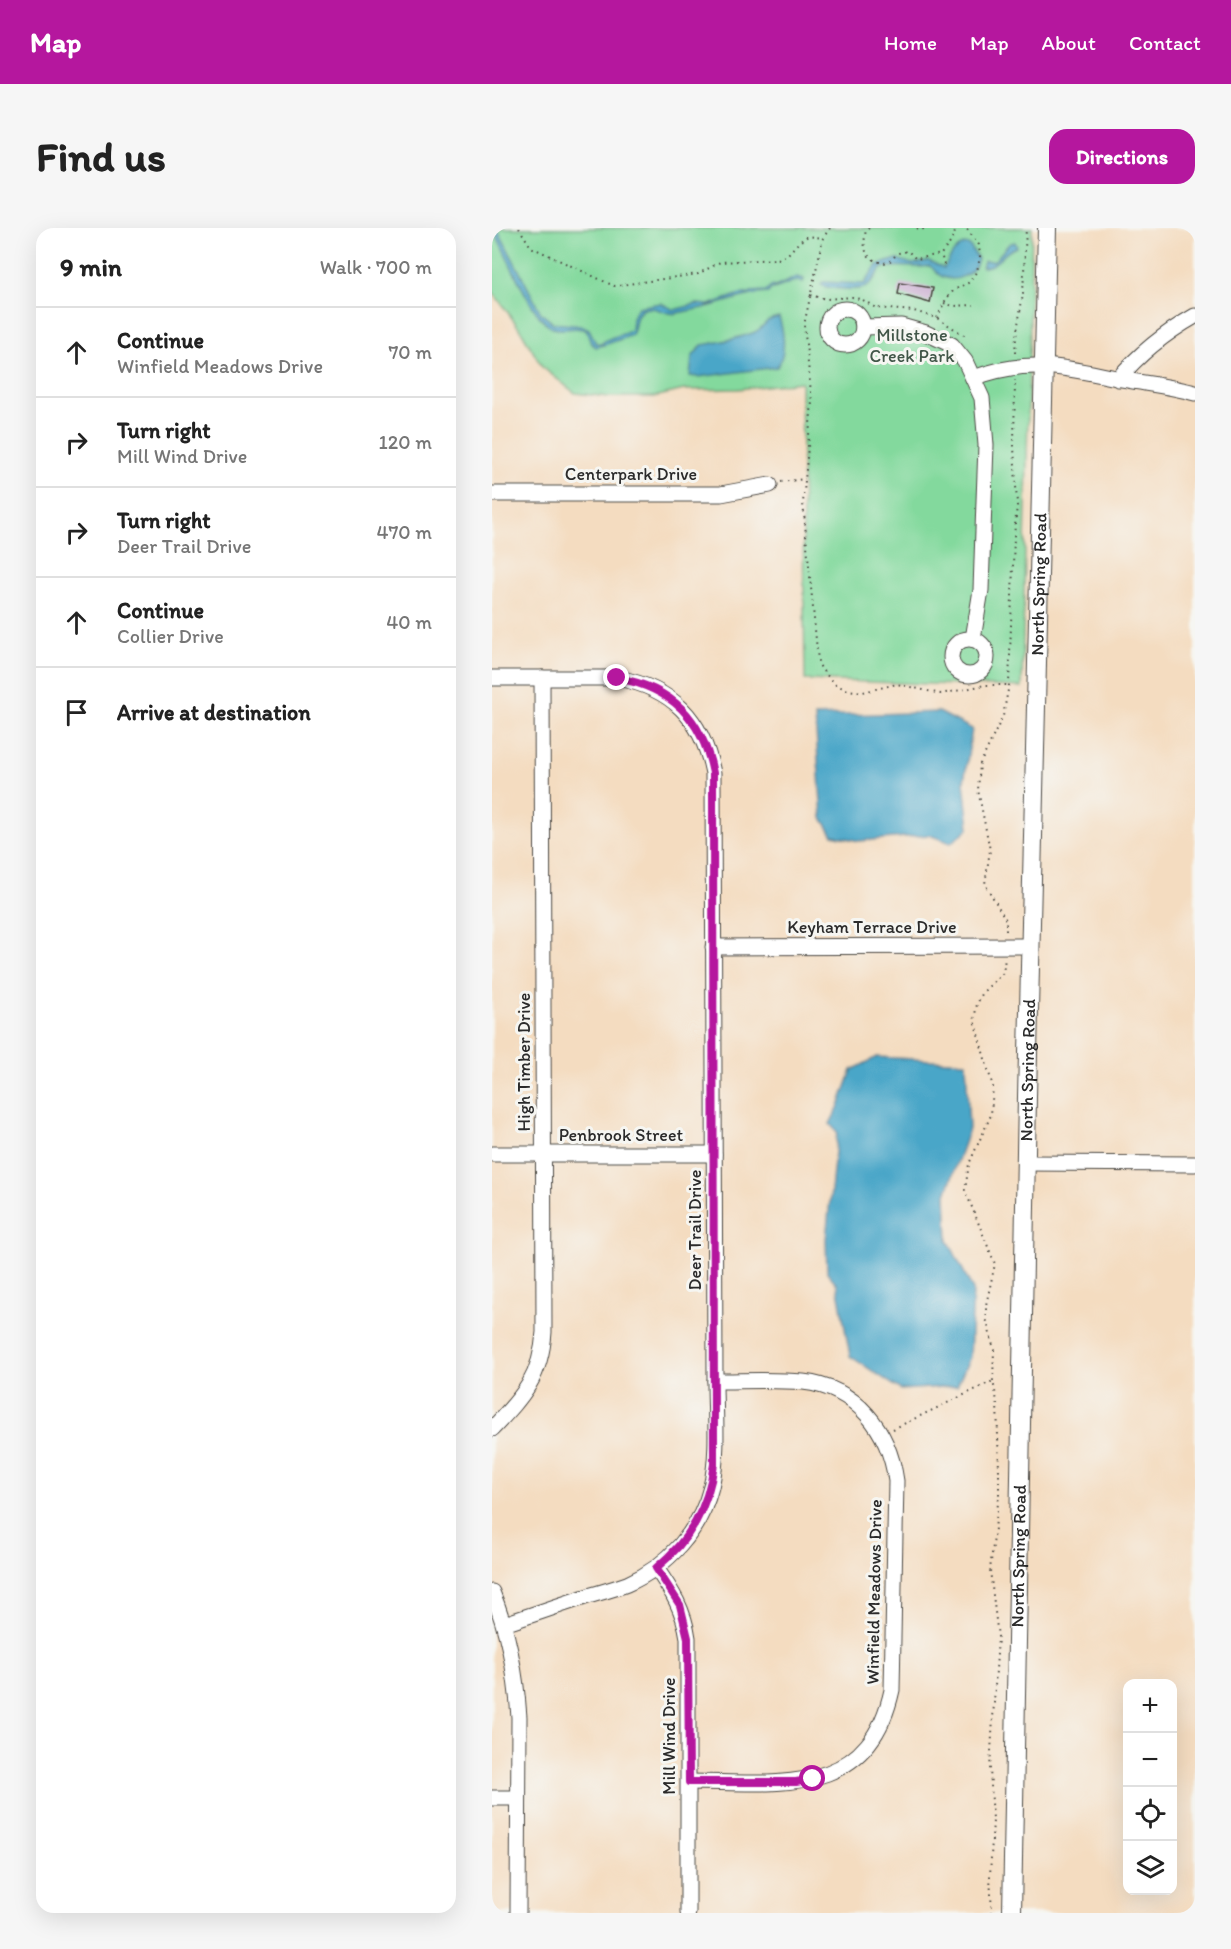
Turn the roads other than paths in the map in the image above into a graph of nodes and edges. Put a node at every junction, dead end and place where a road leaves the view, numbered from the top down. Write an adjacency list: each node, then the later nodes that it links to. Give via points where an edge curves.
1 (1047, 228): 4 (main road, North Spring Road)
2 (1195, 316): 6 (street, via 1133,361)
3 (864, 327): 5 (street, via 901,327 952,345)
4 (1044, 365): 5 (street, via 1015,366); 6 (street); 13 (main road, North Spring Road)
5 (973, 378): 10 (street, via 982,398 986,445 981,590)
6 (1119, 379): 7 (street)
7 (1195, 393)
8 (770, 485): 9 (street, Centerpark Drive, via 721,494)
9 (492, 494)
10 (973, 639)
11 (492, 678): 12 (street, Deer Trail Drive)
12 (542, 678): 14 (street, Deer Trail Drive, via 617,678 636,682 668,696 702,735 713,773); 16 (street, High Timber Drive)
13 (1031, 946): 14 (street, Keyham Terrace Drive); 18 (main road, North Spring Road)
14 (713, 947): 17 (street, Deer Trail Drive)
15 (492, 1154): 16 (street, Penbrook Street)
16 (544, 1154): 17 (street, Penbrook Street); 21 (street, High Timber Drive, via 543,1350 531,1384)
17 (714, 1154): 20 (street, Deer Trail Drive)
18 (1026, 1163): 19 (street); 30 (main road, North Spring Road)
19 (1195, 1164)
20 (715, 1381): 22 (street, Deer Trail Drive, via 711,1486 695,1524 678,1548); 25 (street, Winfield Meadows Drive, via 821,1385 854,1402 883,1437 896,1481 892,1690 881,1725 859,1754 844,1765 796,1782)
21 (492, 1429)
22 (656, 1568): 24 (street, Deer Trail Drive, via 625,1584); 25 (street, Mill Wind Drive, via 680,1605 688,1638)
23 (492, 1592): 24 (street)
24 (504, 1624): 27 (street, via 517,1686)
25 (689, 1782): 29 (street, Mill Wind Drive)
26 (492, 1798): 27 (street)
27 (518, 1798): 28 (street)
28 (518, 1913)
29 (688, 1913)
30 (1012, 1913)

